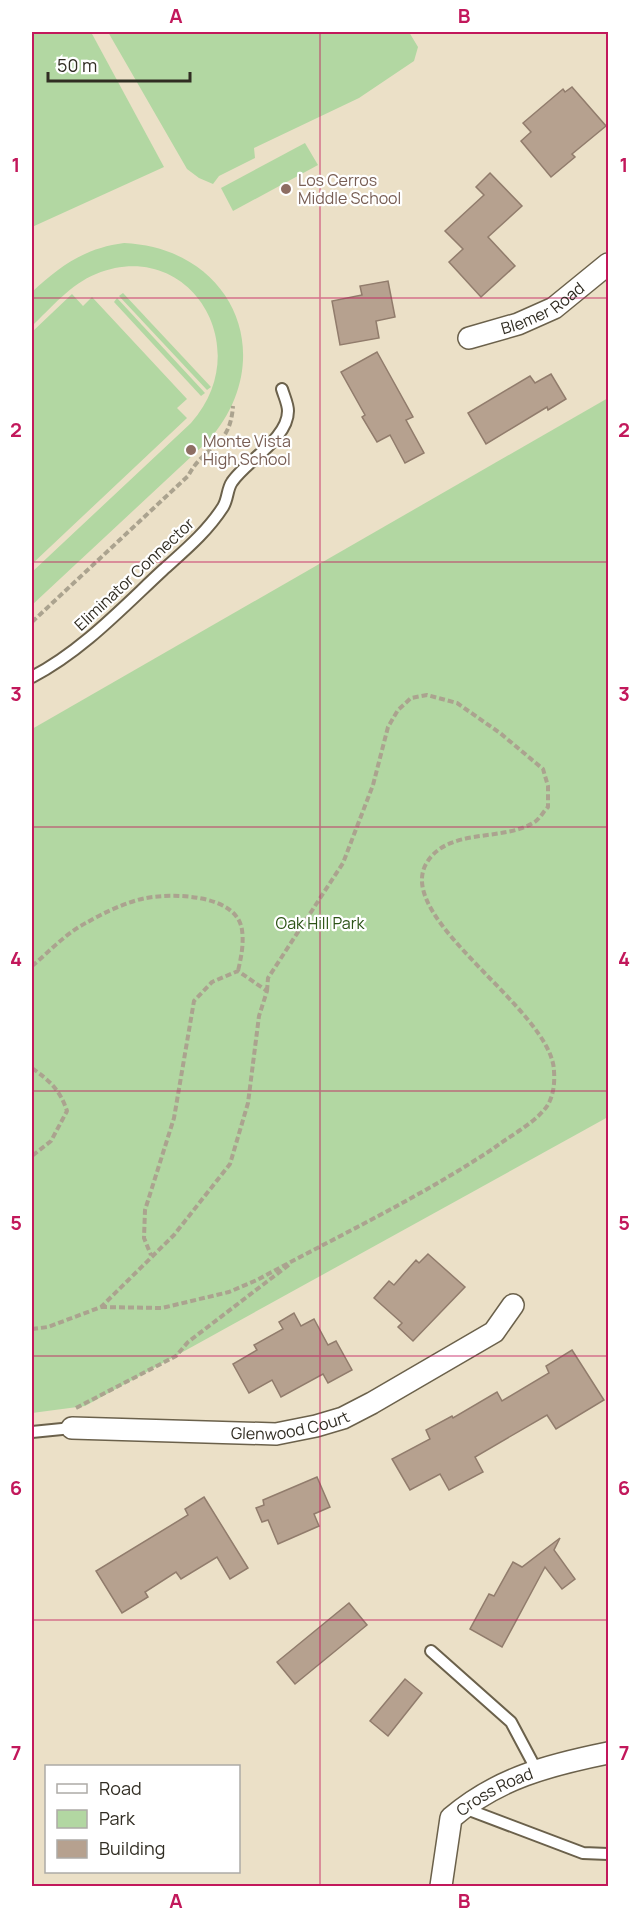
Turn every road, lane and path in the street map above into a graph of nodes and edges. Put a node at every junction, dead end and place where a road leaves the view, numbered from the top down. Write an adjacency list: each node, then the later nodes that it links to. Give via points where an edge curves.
1 (609, 264): 2 (street, Blemer Road, via 554,308 518,324)
2 (469, 338)
3 (282, 389): 6 (lane, Eliminator Connector, via 288,411 285,424 230,483 222,509 189,548 96,632)
4 (233, 406): 5 (path, via 228,433 192,467 188,476)
5 (32, 622)
6 (32, 677)
7 (32, 966): 8 (path, via 84,924 103,914 145,898 190,896 210,900 237,918 242,929)
8 (238, 971): 9 (path); 12 (path, via 212,982 194,1001 174,1118 145,1210 144,1238)
9 (267, 991): 12 (path, via 248,1103 230,1164 174,1235); 13 (path, via 268,978 343,863 373,785 388,727 411,698 427,695 457,703 543,769 548,807 535,822 520,829 447,844 425,866 423,884 432,912 456,944 538,1033 554,1069 553,1093 545,1109 458,1172)
10 (32, 1068): 11 (path, via 53,1083 66,1111 51,1141)
11 (32, 1156)
12 (152, 1256): 15 (path)
13 (300, 1256): 15 (path, via 257,1280 195,1301 162,1308); 17 (path, via 188,1342 176,1356 75,1409 70,1415)
14 (513, 1305): 17 (street, Glenwood Court, via 494,1332 372,1403 316,1426 276,1434)
15 (101, 1307): 16 (path)
16 (32, 1329)
17 (72, 1428): 18 (lane, Glenwood Court)
18 (32, 1432)
19 (431, 1651): 21 (lane, via 511,1722)
20 (609, 1753): 21 (street, Cross Road)
21 (536, 1769): 22 (street, Cross Road)
22 (463, 1808): 23 (lane, via 583,1853); 24 (street, Cross Road, via 451,1818)
23 (609, 1854)
24 (441, 1887)

